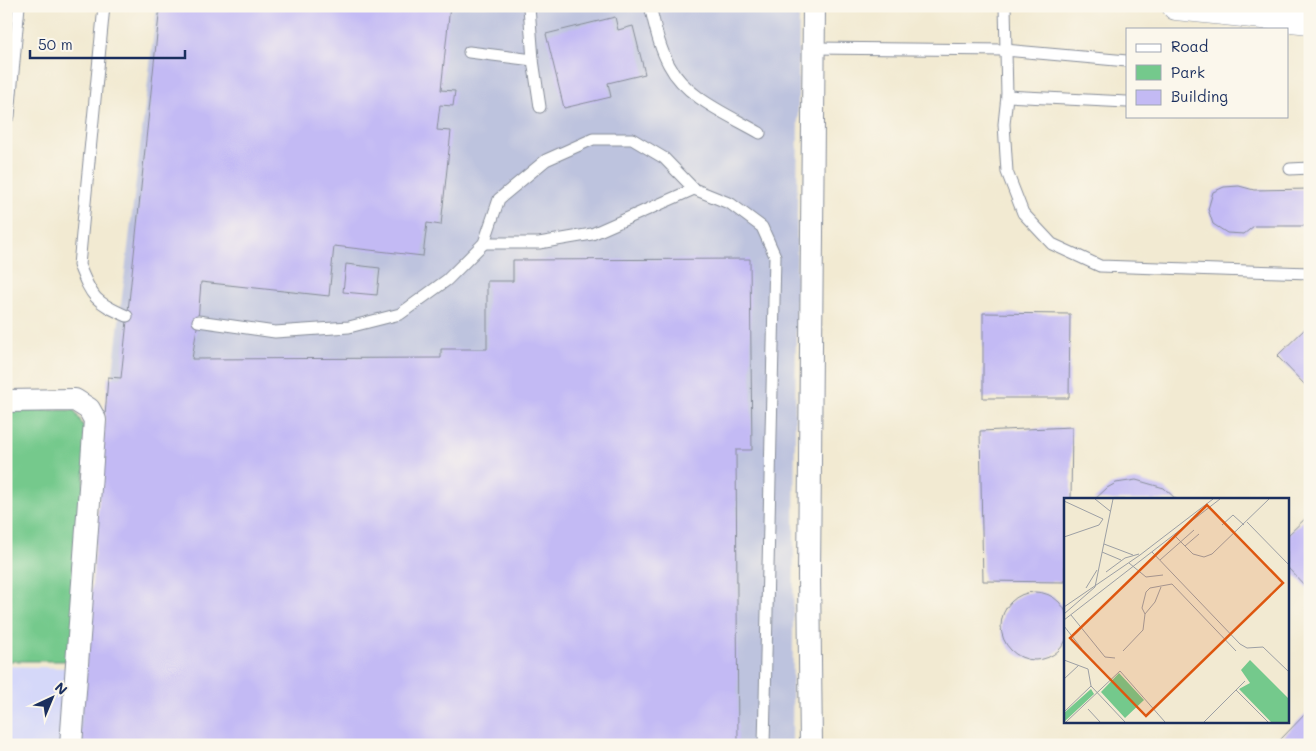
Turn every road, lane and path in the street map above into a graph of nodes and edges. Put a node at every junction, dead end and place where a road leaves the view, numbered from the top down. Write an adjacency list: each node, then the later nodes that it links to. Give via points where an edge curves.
1 (19, 6): 18 (lane)
2 (104, 6): 25 (lane, via 80,265 89,290 101,305)
3 (516, 6): 8 (lane)
4 (650, 6): 19 (lane, via 663,53 677,77 701,98)
5 (814, 6): 10 (street)
6 (1005, 6): 11 (lane)
7 (1176, 6): 9 (main road)
8 (532, 7): 13 (lane)
9 (1310, 20)
10 (814, 48): 11 (lane); 30 (street, via 809,575)
11 (1005, 50): 14 (lane); 15 (lane)
12 (469, 52): 13 (lane)
13 (533, 60): 17 (lane)
14 (1126, 61)
15 (1007, 96): 16 (lane); 24 (lane, via 1004,124 1007,172 1023,214 1052,244 1100,266)
16 (1126, 102)
17 (540, 107)
18 (8, 116)
19 (760, 133)
20 (1310, 168): 21 (lane)
21 (1290, 169)
22 (694, 189): 23 (lane, via 592,234 539,243); 23 (lane, via 664,158 632,139 593,139 546,160 499,199); 29 (lane, via 731,204 762,227 775,256)
23 (484, 243): 26 (lane, via 447,280 400,314 349,327 275,332)
24 (1310, 273)
25 (127, 316)
26 (198, 321)
27 (6, 401): 28 (street, via 66,400 86,405 96,426)
28 (71, 745)
29 (764, 745)
30 (811, 745)

